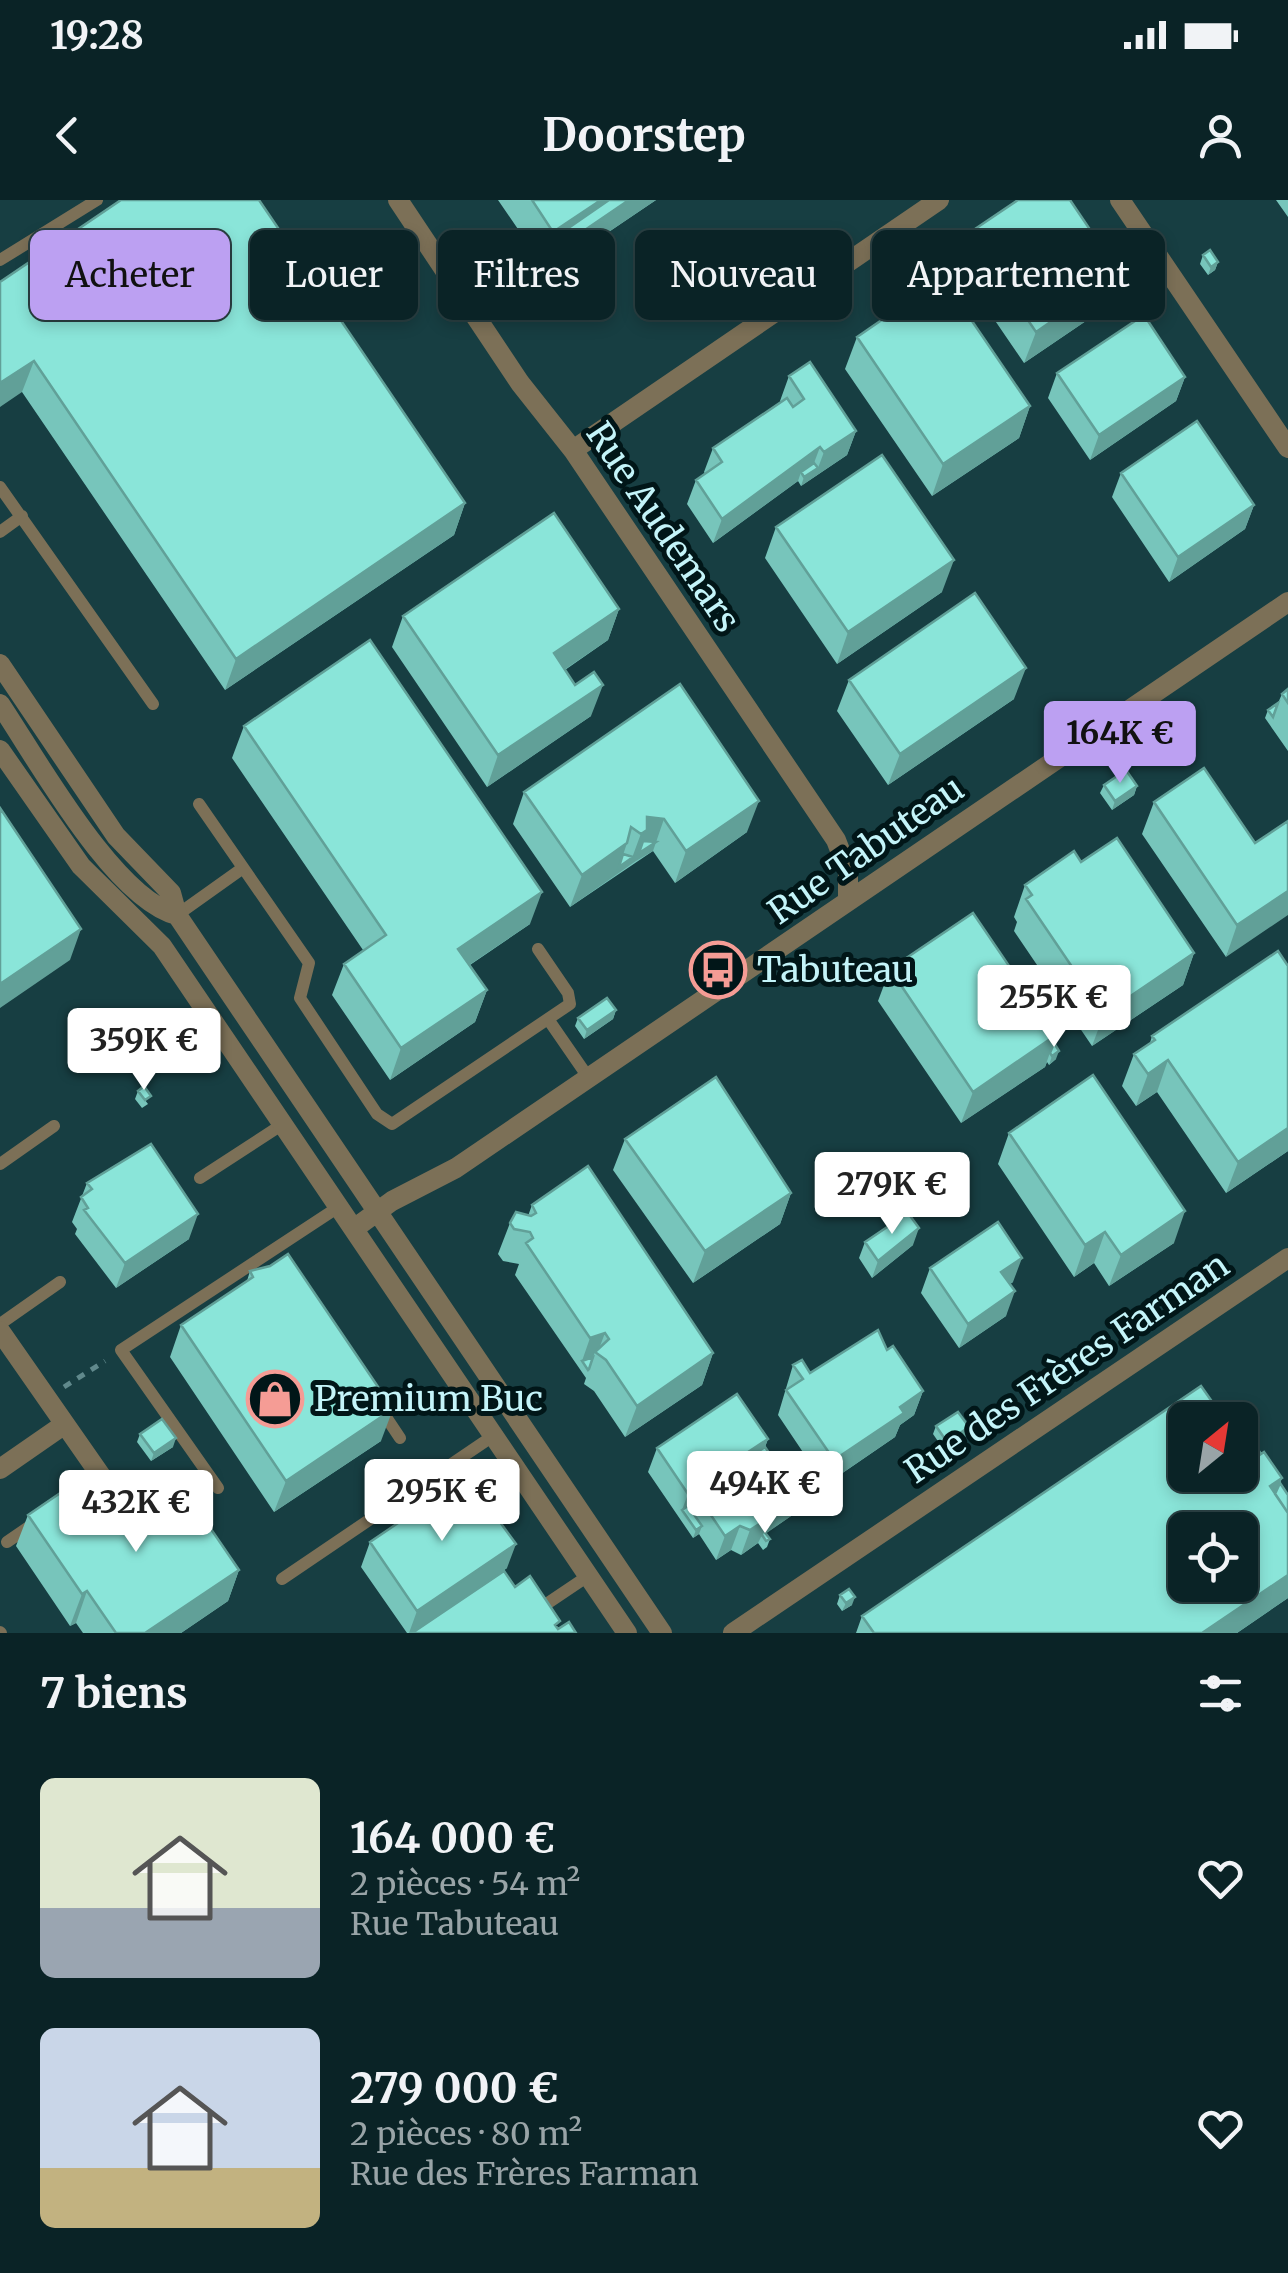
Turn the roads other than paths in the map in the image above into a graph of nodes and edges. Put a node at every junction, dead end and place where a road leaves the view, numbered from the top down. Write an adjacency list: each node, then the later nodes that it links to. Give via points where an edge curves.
1 (97, 200): 5 (lane)
2 (398, 200): 7 (street, Rue Audemars)
3 (939, 200): 7 (street)
4 (1120, 200): 6 (street)
5 (0, 260)
6 (1288, 448)
7 (573, 450): 18 (street, Rue Audemars, via 836,840 848,871)
8 (0, 487): 9 (lane)
9 (22, 516): 10 (lane); 14 (lane)
10 (0, 532)
11 (1288, 602): 18 (street, Rue Tabuteau)
12 (0, 664): 19 (street, via 116,836 171,894)
13 (0, 704): 19 (street, via 100,854 160,911)
14 (152, 704)
15 (0, 750): 23 (street, via 81,866 162,946)
16 (199, 804): 17 (lane)
17 (243, 868): 19 (lane); 21 (lane, via 309,964 300,998 376,1114 392,1124)
18 (848, 901): 22 (street, Rue Tabuteau)
19 (177, 915): 28 (street)
20 (538, 949): 21 (lane, via 570,1004)
21 (548, 1018): 22 (lane)
22 (588, 1076): 28 (street, Rue Tabuteau, via 456,1168)
23 (283, 1124): 26 (lane); 27 (street)
24 (54, 1126): 25 (lane)
25 (0, 1164)
26 (200, 1178)
27 (340, 1206): 29 (street); 30 (lane)
28 (378, 1211): 29 (street, Rue Tabuteau); 48 (street)
29 (354, 1228): 37 (street)
30 (273, 1248): 32 (lane); 40 (lane, via 121,1350)
31 (1288, 1258): 49 (street, Rue des Frères Farman)
32 (284, 1264)
33 (60, 1282): 34 (lane)
34 (0, 1327): 36 (street)
35 (368, 1390): 38 (lane)
36 (62, 1426): 39 (street); 41 (street)
37 (493, 1436): 44 (street); 45 (lane)
38 (400, 1438)
39 (0, 1470)
40 (218, 1488)
41 (118, 1501)
42 (49, 1513): 43 (lane)
43 (6, 1542)
44 (588, 1576): 46 (lane); 47 (street)
45 (282, 1579)
46 (534, 1613)
47 (626, 1633)
48 (662, 1633)
49 (733, 1633)

